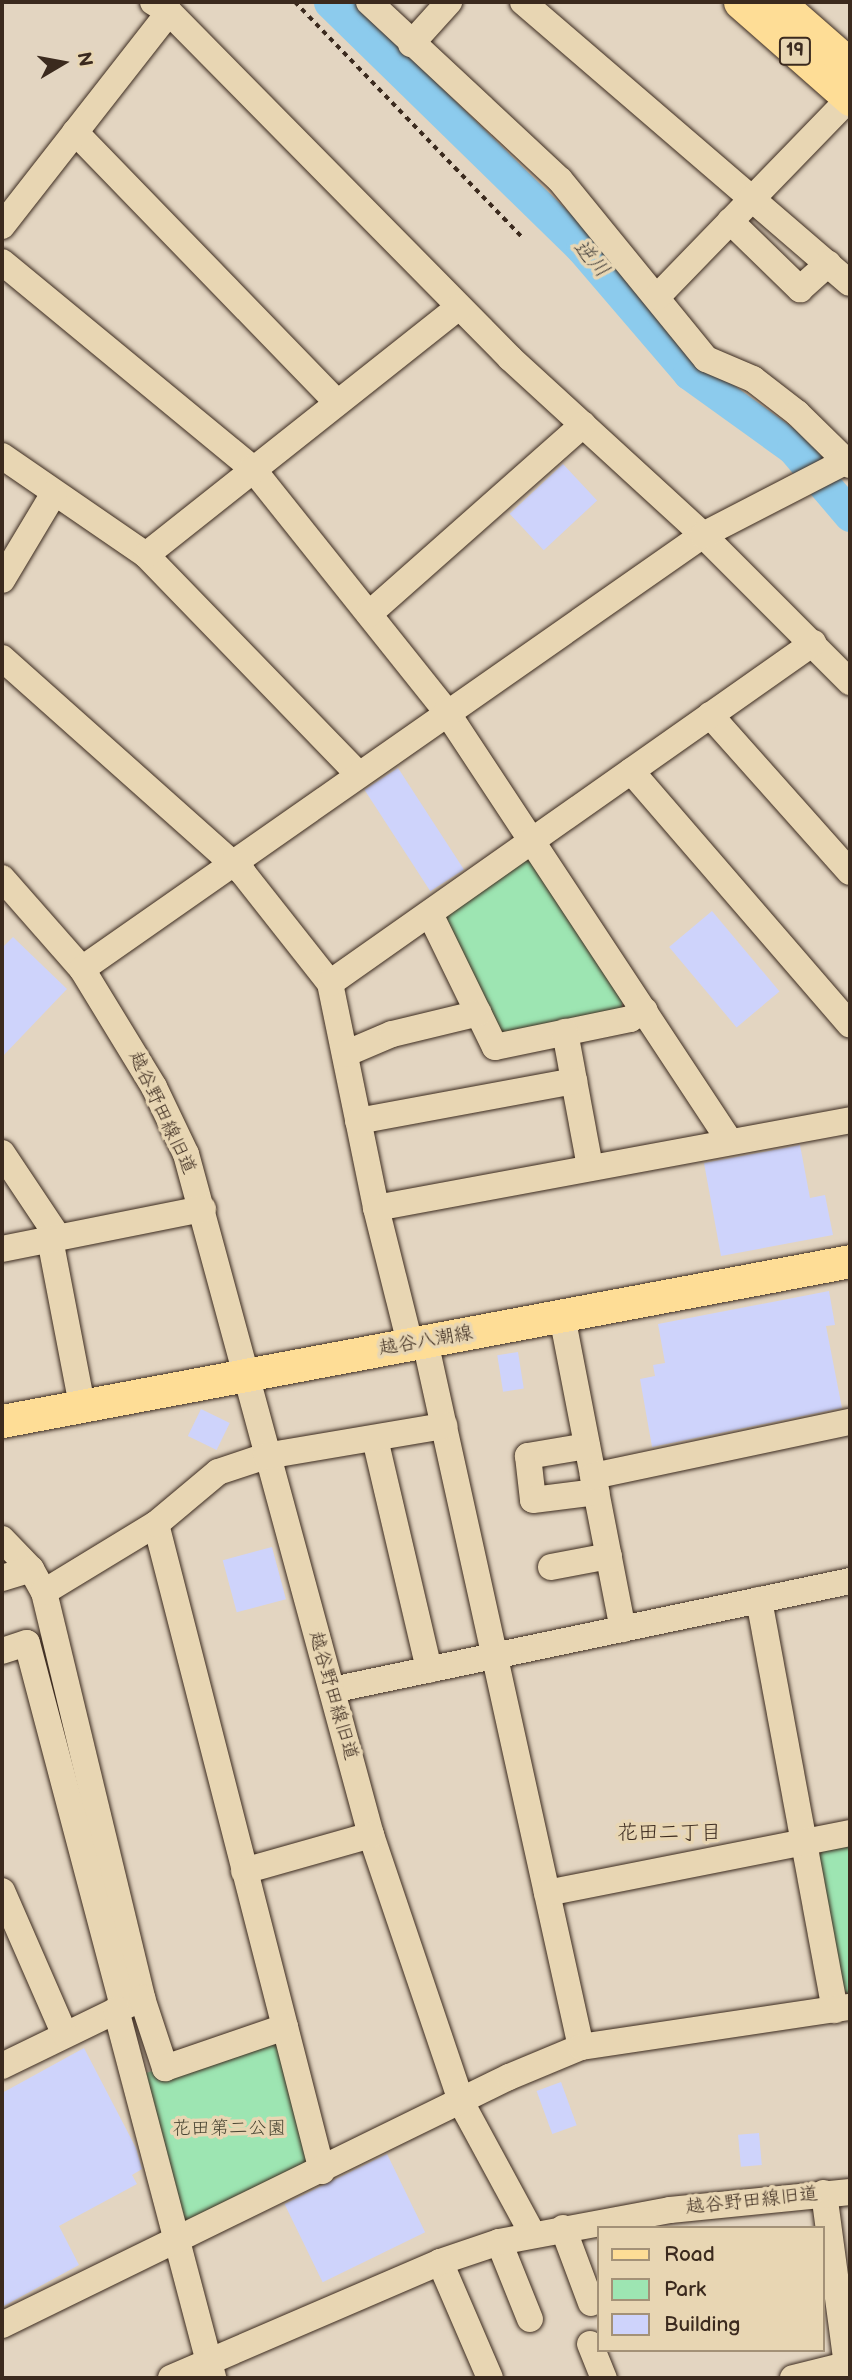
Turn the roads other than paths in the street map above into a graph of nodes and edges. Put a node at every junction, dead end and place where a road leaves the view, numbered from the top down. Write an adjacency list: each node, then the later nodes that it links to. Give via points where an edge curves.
1 (369, 2): 7 (street)
2 (449, 2): 7 (street)
3 (523, 2): 11 (street)
4 (740, 2): 9 (main road, 19)
5 (778, 2): 8 (main road, 19)
6 (161, 7): 10 (street); 18 (street)
7 (411, 44): 17 (street, via 559,180)
8 (850, 65)
9 (850, 99): 11 (street)
10 (75, 132): 13 (street); 19 (street)
11 (753, 198): 12 (street); 15 (street)
12 (730, 222): 15 (street, via 800,289); 17 (street)
13 (2, 226)
14 (2, 262): 23 (street)
15 (828, 264): 16 (street)
16 (850, 283)
17 (657, 297): 22 (street, via 706,359 753,379 797,413)
18 (459, 307): 19 (street); 20 (street)
19 (337, 402): 23 (street)
20 (583, 425): 25 (street); 28 (street)
21 (2, 456): 24 (street)
22 (845, 463): 25 (street)
23 (252, 468): 26 (street); 28 (street)
24 (54, 493): 26 (street); 27 (street)
25 (703, 535): 29 (street); 32 (street)
26 (146, 555): 35 (street)
27 (2, 580)
28 (369, 614): 32 (street)
29 (813, 643): 31 (street); 33 (street)
30 (2, 658): 37 (street)
31 (850, 682)
32 (446, 711): 35 (street); 36 (street)
33 (710, 715): 34 (street); 38 (street)
34 (631, 771): 36 (street); 45 (street)
35 (357, 773): 37 (street)
36 (535, 841): 40 (street); 43 (street)
37 (231, 862): 41 (street); 42 (street)
38 (850, 872)
39 (2, 878): 41 (street, 越谷野田線旧道)
40 (430, 914): 42 (street); 44 (street)
41 (82, 970): 55 (street, 越谷野田線旧道, via 154,1087 186,1154)
42 (330, 983): 47 (street)
43 (645, 1010): 46 (street, via 630,1019); 51 (street)
44 (479, 1013): 46 (street, via 495,1047); 47 (street, via 393,1034)
45 (850, 1025)
46 (565, 1032): 48 (street)
47 (345, 1054): 50 (street)
48 (574, 1081): 50 (street); 53 (street)
49 (850, 1120): 51 (street)
50 (358, 1121): 54 (street)
51 (729, 1140): 53 (street)
52 (2, 1153): 56 (street)
53 (590, 1167): 54 (street)
54 (376, 1208): 60 (street)
55 (203, 1209): 56 (street); 61 (street, 越谷野田線旧道)
56 (54, 1238): 57 (street); 62 (street)
57 (2, 1249)
58 (850, 1261): 59 (main road, 越谷八潮線)
59 (562, 1316): 60 (main road, 越谷八潮線); 67 (street)
60 (418, 1342): 61 (main road, 越谷八潮線); 65 (street)
61 (247, 1374): 62 (main road, 越谷八潮線); 68 (street, 越谷野田線旧道)
62 (82, 1405): 63 (main road, 越谷八潮線)
63 (2, 1421)
64 (850, 1422): 69 (street)
65 (444, 1426): 66 (street); 81 (street)
66 (375, 1439): 68 (street); 82 (street)
67 (587, 1446): 69 (street); 69 (street, via 528,1456 533,1500)
68 (266, 1456): 70 (street, via 218,1472); 83 (street, 越谷野田線旧道)
69 (595, 1484): 72 (street)
70 (156, 1524): 77 (street); 87 (street)
71 (2, 1539): 74 (street)
72 (609, 1556): 73 (street); 79 (street)
73 (551, 1567)
74 (31, 1569): 75 (street); 77 (street)
75 (2, 1578)
76 (850, 1581): 78 (street)
77 (44, 1592): 90 (street)
78 (759, 1600): 79 (street); 86 (street)
79 (623, 1629): 81 (street)
80 (2, 1651): 90 (street, via 27,1643)
81 (494, 1656): 82 (street); 89 (street)
82 (429, 1670): 83 (street)
83 (331, 1690): 85 (street, 越谷野田線旧道)
84 (850, 1833): 86 (street)
85 (371, 1835): 87 (street); 96 (street, 越谷野田線旧道)
86 (804, 1842): 89 (street); 91 (street)
87 (244, 1871): 92 (street)
88 (2, 1891): 93 (street)
89 (547, 1893): 94 (street)
90 (127, 2005): 92 (street, via 165,2068); 93 (street); 101 (street)
91 (843, 2008): 94 (street)
92 (285, 2027): 97 (street)
93 (65, 2035): 95 (street)
94 (581, 2048): 96 (street, via 509,2077)
95 (2, 2066)
96 (462, 2104): 97 (street); 100 (street, 越谷野田線旧道)
97 (322, 2171): 101 (street)
98 (837, 2192): 99 (street, 越谷野田線旧道); 108 (street)
99 (563, 2228): 100 (street, 越谷野田線旧道); 104 (street)
100 (532, 2233): 102 (street)
101 (178, 2241): 106 (street); 109 (street)
102 (499, 2242): 103 (street); 105 (street)
103 (440, 2262): 109 (street); 111 (street)
104 (591, 2304)
105 (530, 2319)
106 (2, 2325)
107 (590, 2344): 112 (street)
108 (849, 2364): 113 (street)
109 (210, 2369): 110 (street)
110 (171, 2378)
111 (490, 2378)
112 (604, 2378)
113 (793, 2378)

